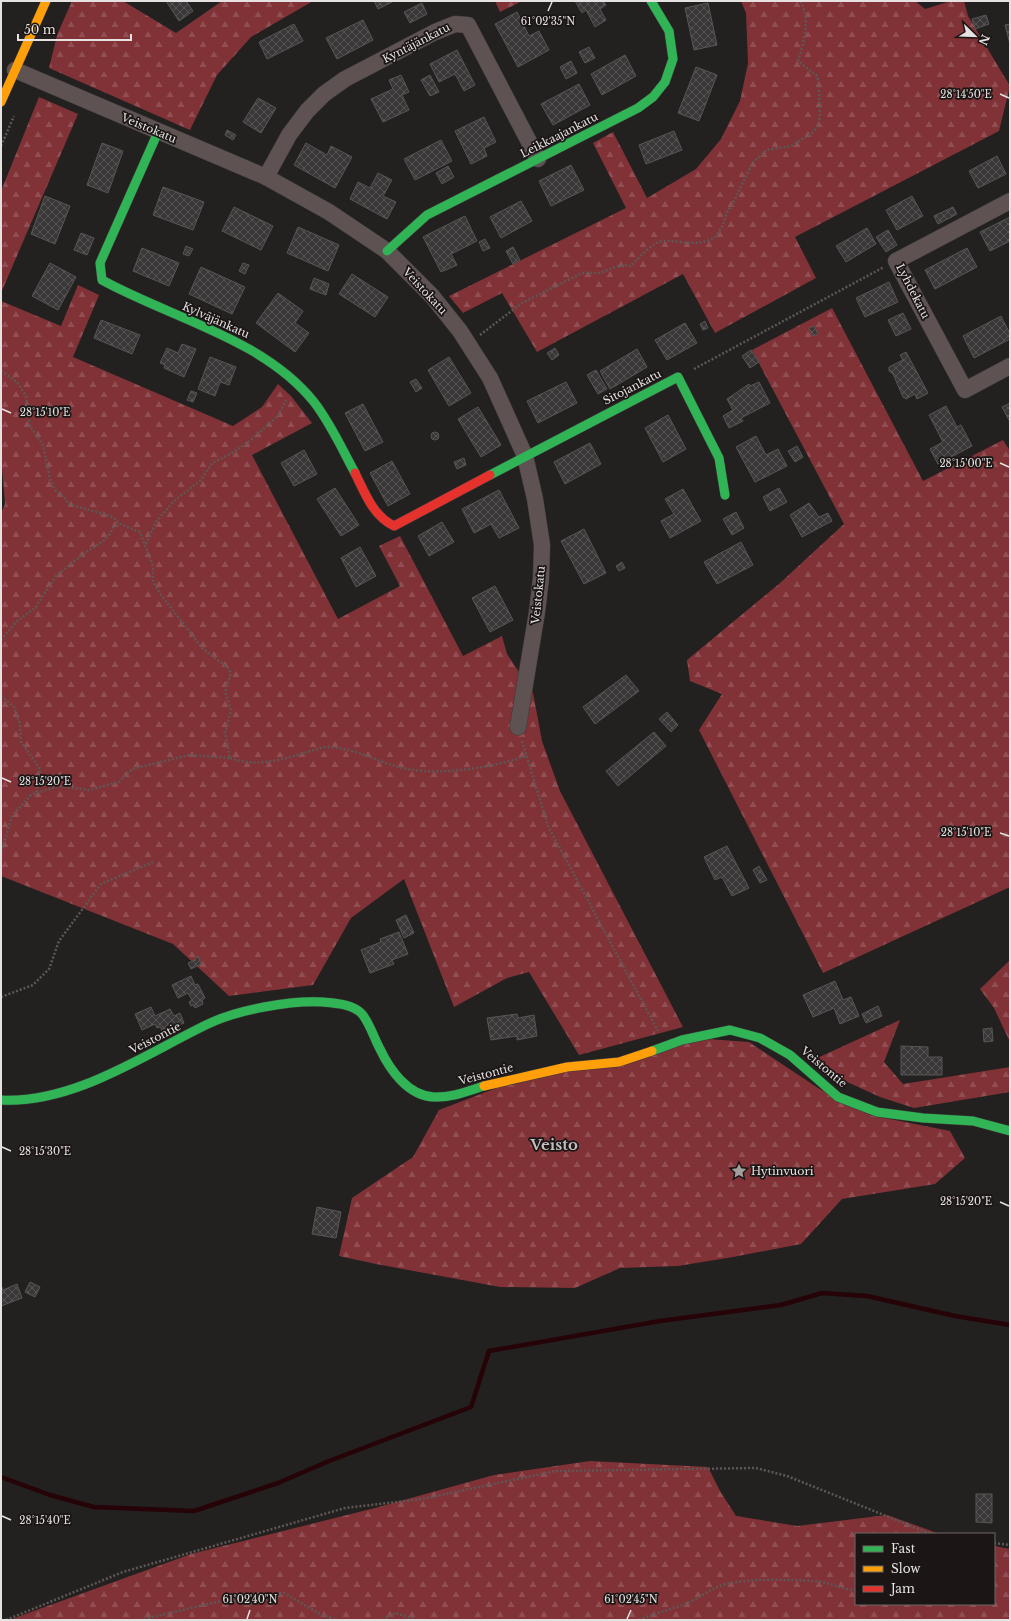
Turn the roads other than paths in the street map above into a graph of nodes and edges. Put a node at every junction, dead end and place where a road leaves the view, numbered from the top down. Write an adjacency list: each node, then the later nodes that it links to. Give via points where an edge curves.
1 (46, 1): 3 (street)
2 (651, 1): 6 (street, Leikkaajankatu, via 669,31 673,59 665,82 638,108)
3 (15, 70): 4 (street); 5 (street, Veistokatu)
4 (1, 102)
5 (158, 132): 7 (street, Veistokatu); 11 (street, Kylväjänkatu, via 100,264 102,280 126,294 242,344 276,366 306,392 329,425 381,520 394,526)
6 (538, 159): 7 (street, Kyntäjänkatu, via 468,25 455,24 346,79 324,94 289,135); 9 (street, Leikkaajankatu, via 427,215)
7 (266, 177): 9 (street, Veistokatu, via 329,212)
8 (1010, 201): 10 (street, Lyhdekatu, via 896,260 965,390)
9 (387, 251): 11 (street, Veistokatu, via 432,296 468,344 490,378)
10 (1010, 366)
11 (525, 456): 12 (street, Sitojankatu, via 678,376 719,458); 13 (street, Veistokatu, via 542,545 541,578)
12 (725, 495)
13 (518, 727)
14 (1, 1100): 15 (street, Veistontie, via 19,1101 80,1087 152,1054 210,1023 250,1010 322,1002 347,1004 362,1014 385,1060 400,1080 414,1091 433,1097 454,1095 490,1084 567,1067 620,1062 682,1040 730,1030 760,1038 790,1055 838,1096 877,1112 972,1121)
15 (1010, 1131)

